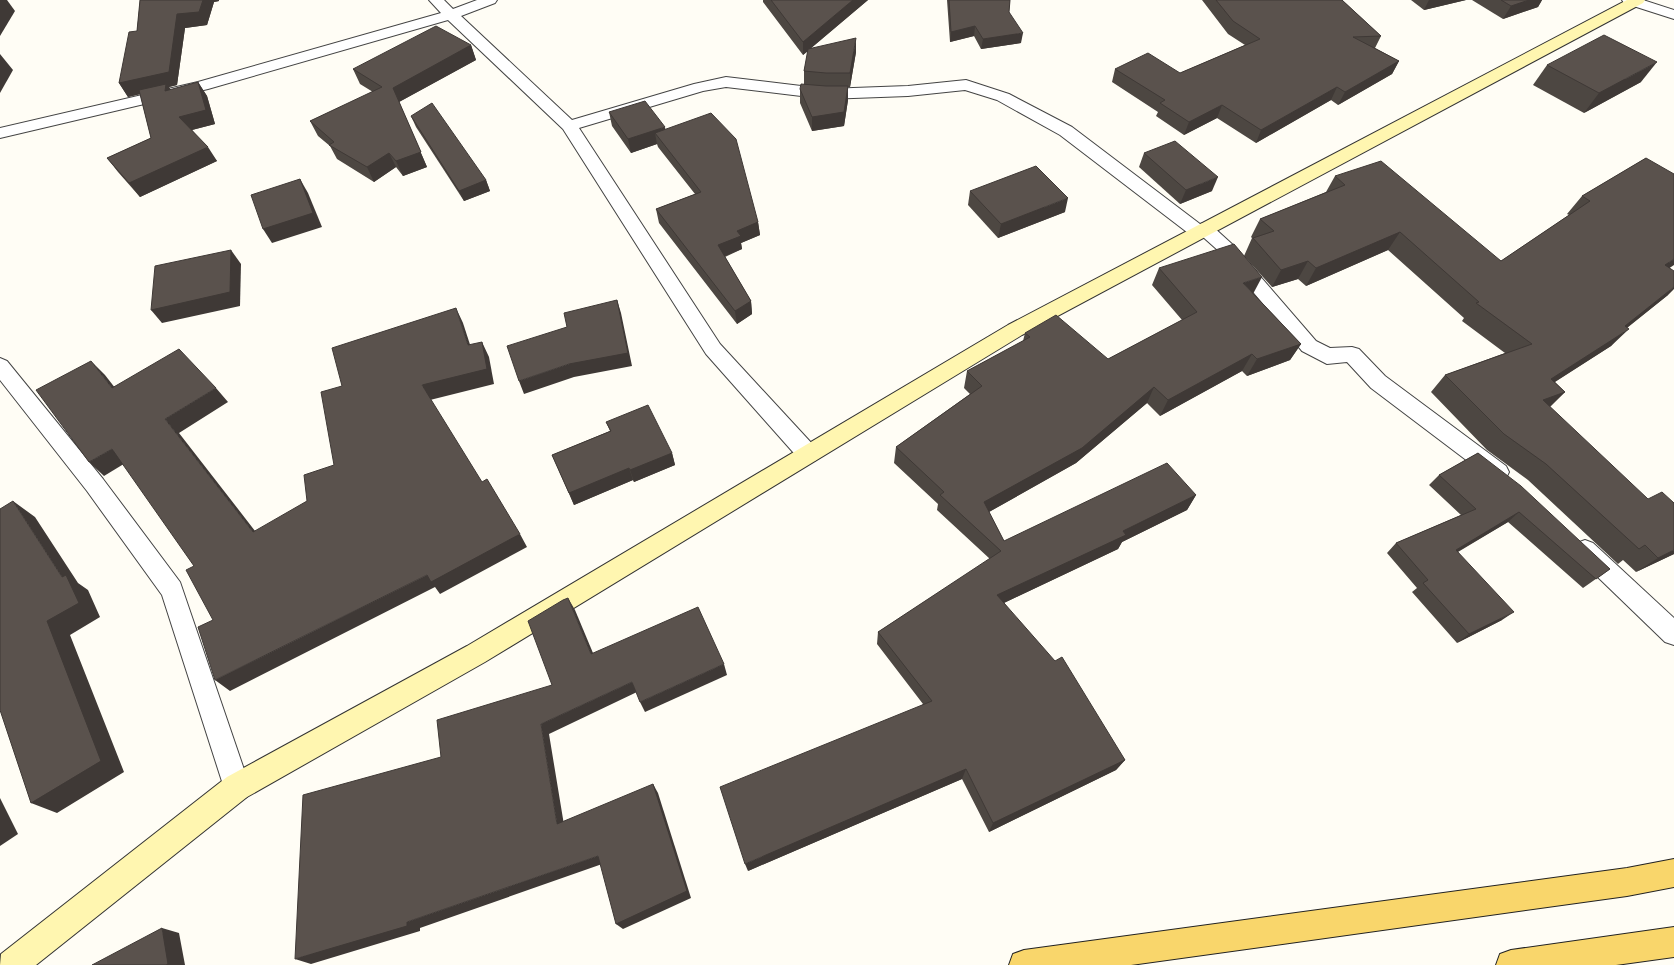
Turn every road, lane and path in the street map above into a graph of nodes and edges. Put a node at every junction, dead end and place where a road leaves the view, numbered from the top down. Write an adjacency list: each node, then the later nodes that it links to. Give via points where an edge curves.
1 (436, 0): 4 (street)
2 (490, 0): 4 (street)
3 (1634, 1): 5 (street); 8 (main road)
4 (452, 14): 6 (street); 7 (street, via 202,86)
5 (1674, 15)
6 (569, 126): 8 (street, via 700,87 726,82 826,94 908,91 966,85 1003,96 1066,131); 10 (street, via 713,349)
7 (0, 133)
8 (1202, 231): 10 (main road, via 1015,330); 11 (street, via 1227,249 1309,346 1327,356 1352,354 1378,382)
9 (0, 366): 14 (street, via 95,485 172,590)
10 (808, 454): 14 (main road, via 476,654)
11 (1513, 483)
12 (1571, 537): 13 (street)
13 (1674, 634)
14 (237, 787): 17 (main road)
15 (1674, 873): 18 (main road, via 1627,882)
16 (1674, 942): 19 (main road)
17 (12, 965)
18 (1024, 965)
19 (1511, 965)

